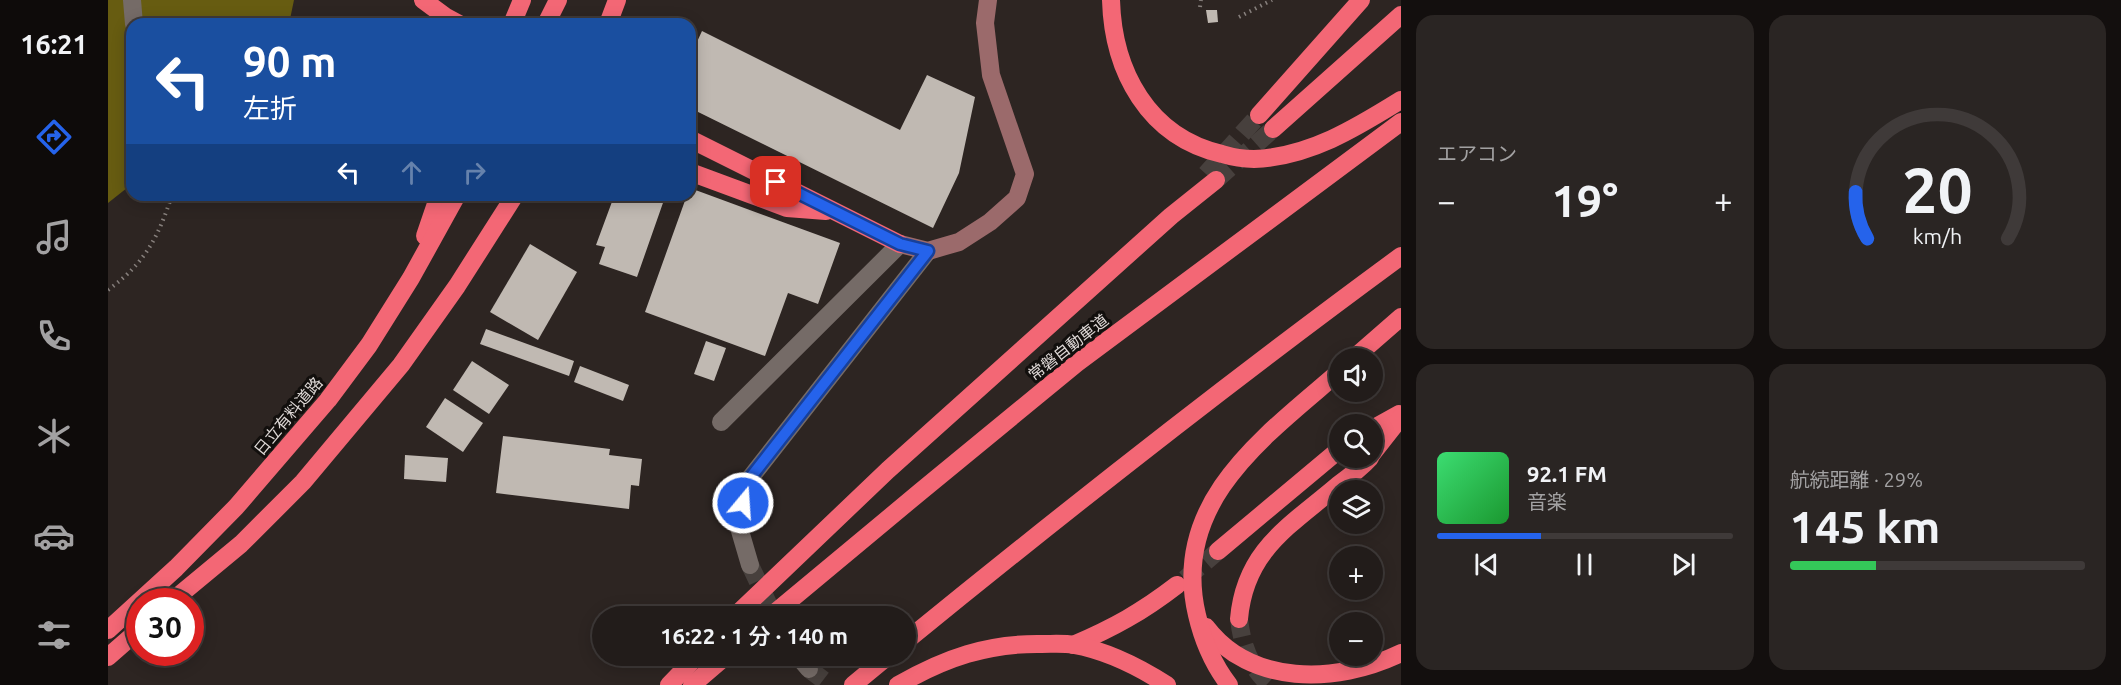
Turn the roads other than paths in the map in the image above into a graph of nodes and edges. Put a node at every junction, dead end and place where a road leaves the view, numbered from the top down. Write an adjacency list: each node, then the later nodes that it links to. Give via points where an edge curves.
1 (132, 0): 10 (street)
2 (423, 0): 11 (highway)
3 (522, 0): 12 (highway)
4 (558, 0): 13 (highway)
5 (617, 0): 14 (highway)
6 (988, 0): 27 (street, via 991,75 1025,174 1017,198 990,222 959,242)
7 (1111, 0): 15 (highway, via 1116,43 1137,93 1167,129 1207,151 1252,159 1312,148)
8 (1361, 0): 16 (highway)
9 (1401, 15): 18 (highway)
10 (134, 18)
11 (448, 18)
12 (514, 18)
13 (549, 18)
14 (610, 18)
15 (1401, 100)
16 (1259, 115)
17 (1401, 122): 45 (highway, 常磐自動車道, via 1077,363)
18 (1273, 129)
19 (696, 142): 25 (highway)
20 (696, 174): 25 (highway, via 787,208)
21 (1211, 177): 44 (highway, via 888,470)
22 (437, 201): 29 (highway)
23 (454, 201): 29 (highway, 日立有料道路)
24 (511, 201): 42 (highway, via 401,364 303,482 240,544)
25 (837, 212): 26 (highway)
26 (900, 244): 27 (street); 34 (street)
27 (928, 251): 40 (street, via 747,482 738,525)
28 (1401, 256): 48 (highway, via 1068,509)
29 (411, 278): 47 (highway, 日立有料道路, via 369,345 281,456 176,568)
30 (1401, 318): 31 (highway)
31 (1366, 348)
32 (1329, 381): 43 (highway, via 1246,456 1215,494 1193,557)
33 (1401, 415): 35 (highway); 36 (highway)
34 (721, 422)
35 (1383, 424)
36 (1383, 439)
37 (1329, 458): 39 (highway)
38 (1358, 468): 46 (highway, via 1258,558 1247,579)
39 (1218, 551)
40 (750, 565)
41 (1177, 585): 50 (highway, via 1128,619)
42 (188, 588)
43 (1194, 604): 51 (highway, via 1226,654 1241,665 1283,680 1333,680 1359,673); 61 (highway, via 1209,653)
44 (745, 606)
45 (783, 606)
46 (1239, 619)
47 (108, 630)
48 (916, 633)
49 (126, 641): 52 (highway)
50 (1073, 645): 59 (highway, via 984,648); 60 (highway, via 1128,663)
51 (1401, 653)
52 (108, 657)
53 (687, 666): 56 (highway)
54 (714, 666): 57 (highway)
55 (876, 666): 58 (highway)
56 (669, 685)
57 (692, 685)
58 (853, 685)
59 (898, 685)
60 (1167, 685)
61 (1228, 685)

